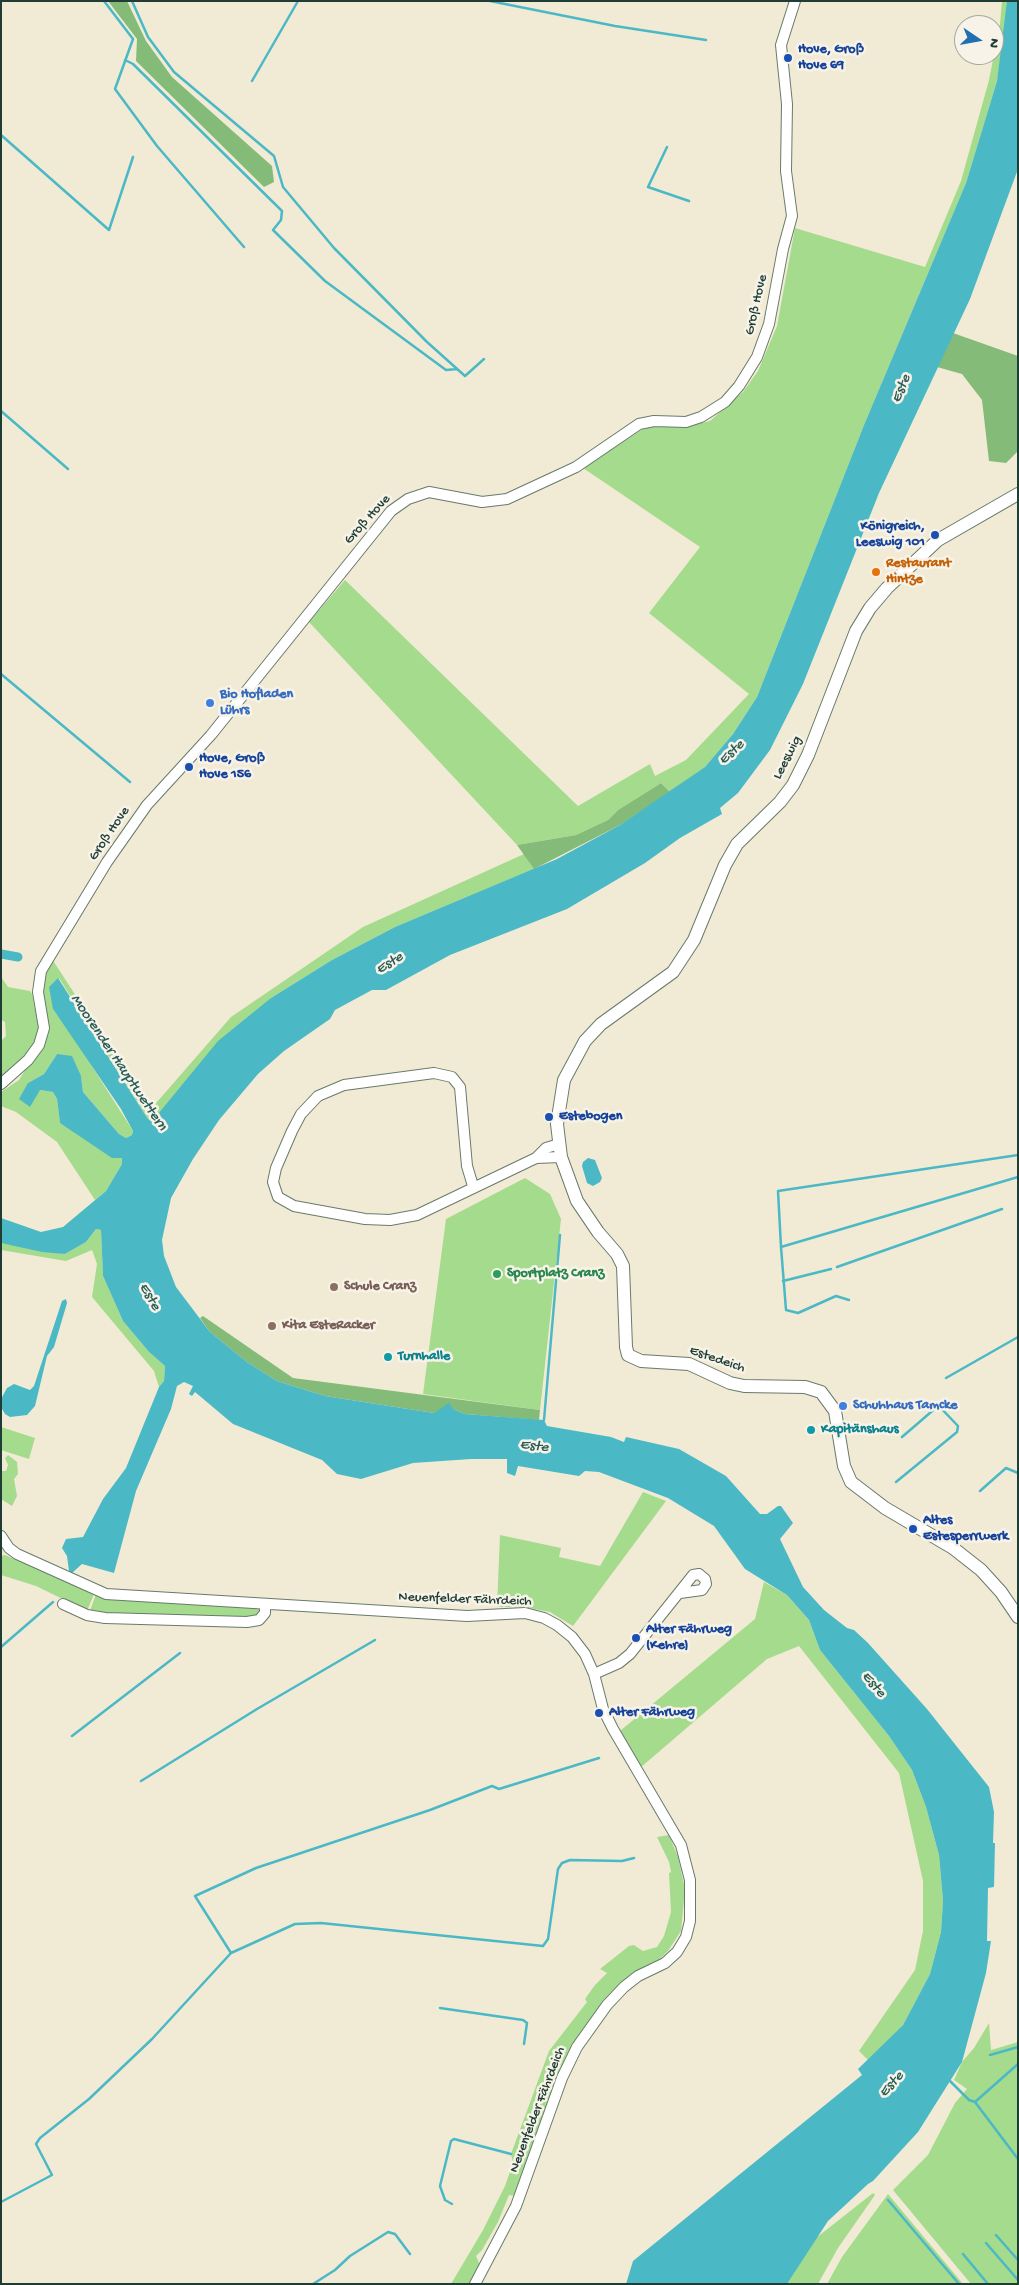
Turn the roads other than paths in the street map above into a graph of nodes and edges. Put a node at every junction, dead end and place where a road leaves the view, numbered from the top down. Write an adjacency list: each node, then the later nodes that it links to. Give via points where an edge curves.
1 (795, 1): 4 (street, Groß Hove, via 781,44 786,104 786,171 792,216 770,324 757,357 739,386 725,402 702,417 686,422 639,424 576,467 507,499 482,502 429,492 408,499 391,511 210,735 147,805 112,855 42,971 38,992 44,1028 39,1045 28,1060)
2 (1018, 494): 3 (street, Leeswig, via 938,540 886,588 870,608 846,656 801,771 780,802 730,854 684,958 661,982 600,1024)
3 (585, 1041): 5 (street, Estedeich, via 568,1070 563,1087 558,1115)
4 (1, 1084)
5 (559, 1144): 6 (street, Estedeich); 7 (street, via 546,1148)
6 (561, 1157): 7 (street); 13 (street, Estedeich, via 577,1201 621,1260 628,1355 641,1361 689,1364 744,1386 805,1387 821,1392 835,1411 844,1466 851,1482 885,1508 953,1548 981,1570)
7 (536, 1158): 8 (street)
8 (473, 1186): 8 (street, via 417,1215 375,1220 294,1206 278,1197 273,1182 292,1131 301,1114 318,1096 344,1085 434,1073 452,1077 460,1087 467,1166)
9 (1, 1536): 12 (street, Neuenfelder Fährdeich, via 17,1554 106,1594)
10 (680, 1593): 14 (street, via 630,1654 620,1663)
11 (63, 1604): 12 (street, via 87,1615 105,1618 247,1622 259,1620 265,1613)
12 (265, 1605): 14 (street, Neuenfelder Fährdeich, via 467,1616 525,1613 544,1618 572,1636)
13 (1018, 1617)
14 (594, 1674): 15 (street, Neuenfelder Fährdeich, via 612,1729 681,1845 690,1880 690,1921 677,1952 665,1963 624,1987 577,2047 562,2078 512,2214)
15 (475, 2284)

